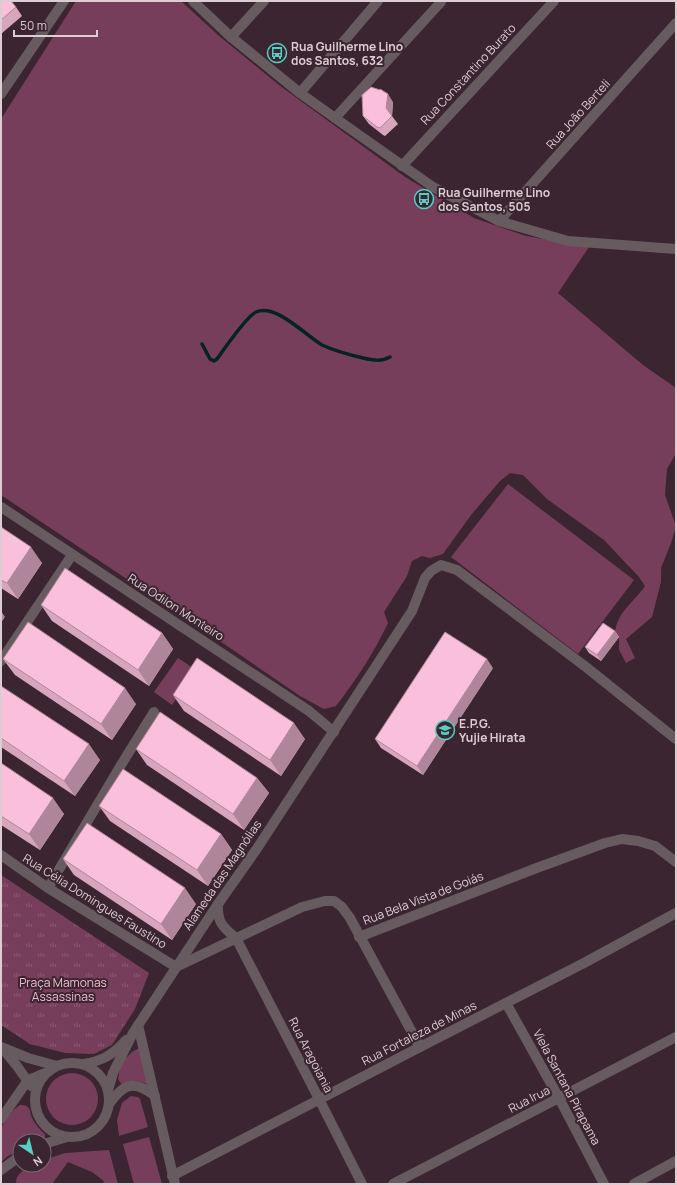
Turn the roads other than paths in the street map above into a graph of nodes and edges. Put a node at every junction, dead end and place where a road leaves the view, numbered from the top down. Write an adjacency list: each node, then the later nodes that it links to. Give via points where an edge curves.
1 (64, 1): 10 (street)
2 (193, 1): 8 (street)
3 (264, 1): 8 (street)
4 (378, 1): 9 (street)
5 (554, 1): 12 (street, Rua Constantino Burato)
6 (441, 2): 11 (street)
7 (676, 23): 13 (street, Rua João Berteli)
8 (231, 37): 9 (street)
9 (300, 93): 11 (street)
10 (1, 94)
11 (335, 118): 12 (street)
12 (402, 166): 13 (street, via 433,188)
13 (498, 221): 14 (street, via 568,241)
14 (676, 249)
15 (1, 507): 16 (street, Rua Odilon Monteiro)
16 (72, 555): 17 (street); 19 (street, Rua Odilon Monteiro, via 309,711)
17 (1, 661)
18 (154, 712): 23 (street)
19 (334, 732): 20 (street, Alameda das Magnólias, via 412,612 425,578 441,565 457,570 586,667); 24 (street, Alameda das Magnólias)
20 (676, 739)
21 (1, 855): 23 (street, Rua Célia Domingues Faustino)
22 (676, 862): 26 (street, Rua Bela Vista de Goiás, via 655,846 638,841 622,839 605,843)
23 (48, 888): 28 (street, Rua Célia Domingues Faustino)
24 (218, 904): 27 (street, Rua Aragoiania, via 218,916 222,925); 28 (street, Alameda das Magnólias)
25 (676, 913): 29 (street, Rua Fortaleza de Minas)
26 (359, 937): 27 (street, Rua Bela Vista de Goiás, via 342,907 334,901 325,901 302,907); 32 (street)
27 (236, 938): 28 (street, Rua Bela Vista de Goiás); 42 (street, Rua Aragoiania)
28 (176, 967): 30 (street, Alameda das Magnólias)
29 (506, 1003): 32 (street, Rua Fortaleza de Minas); 41 (street, Viela Santana Pirapama)
30 (135, 1029): 34 (street, via 108,1056); 38 (street, via 113,1073); 40 (street)
31 (676, 1036): 41 (street, Rua Irua)
32 (420, 1046): 42 (street, Rua Fortaleza de Minas)
33 (2, 1048): 35 (street); 37 (street)
34 (82, 1064): 35 (street, via 69,1062); 38 (street, via 94,1069 103,1078)
35 (57, 1066): 36 (street)
36 (45, 1073): 37 (street); 39 (street)
37 (28, 1080): 39 (street); 44 (street)
38 (108, 1090): 43 (street)
39 (36, 1092): 45 (street, via 38,1116 45,1126 56,1133)
40 (155, 1096): 43 (street, via 146,1089 132,1085 123,1089); 50 (street)
41 (559, 1098): 52 (street, Rua Irua); 53 (street, Viela Santana Pirapama)
42 (319, 1099): 50 (street, Rua Fortaleza de Minas); 51 (street, Rua Aragoiania)
43 (109, 1104): 45 (street, via 98,1126 79,1136)
44 (1, 1119)
45 (68, 1136): 46 (street)
46 (52, 1141)
47 (676, 1161): 54 (street)
48 (12, 1162): 49 (street)
49 (1, 1170)
50 (174, 1180)
51 (362, 1184)
52 (393, 1184)
53 (604, 1184)
54 (634, 1184)

